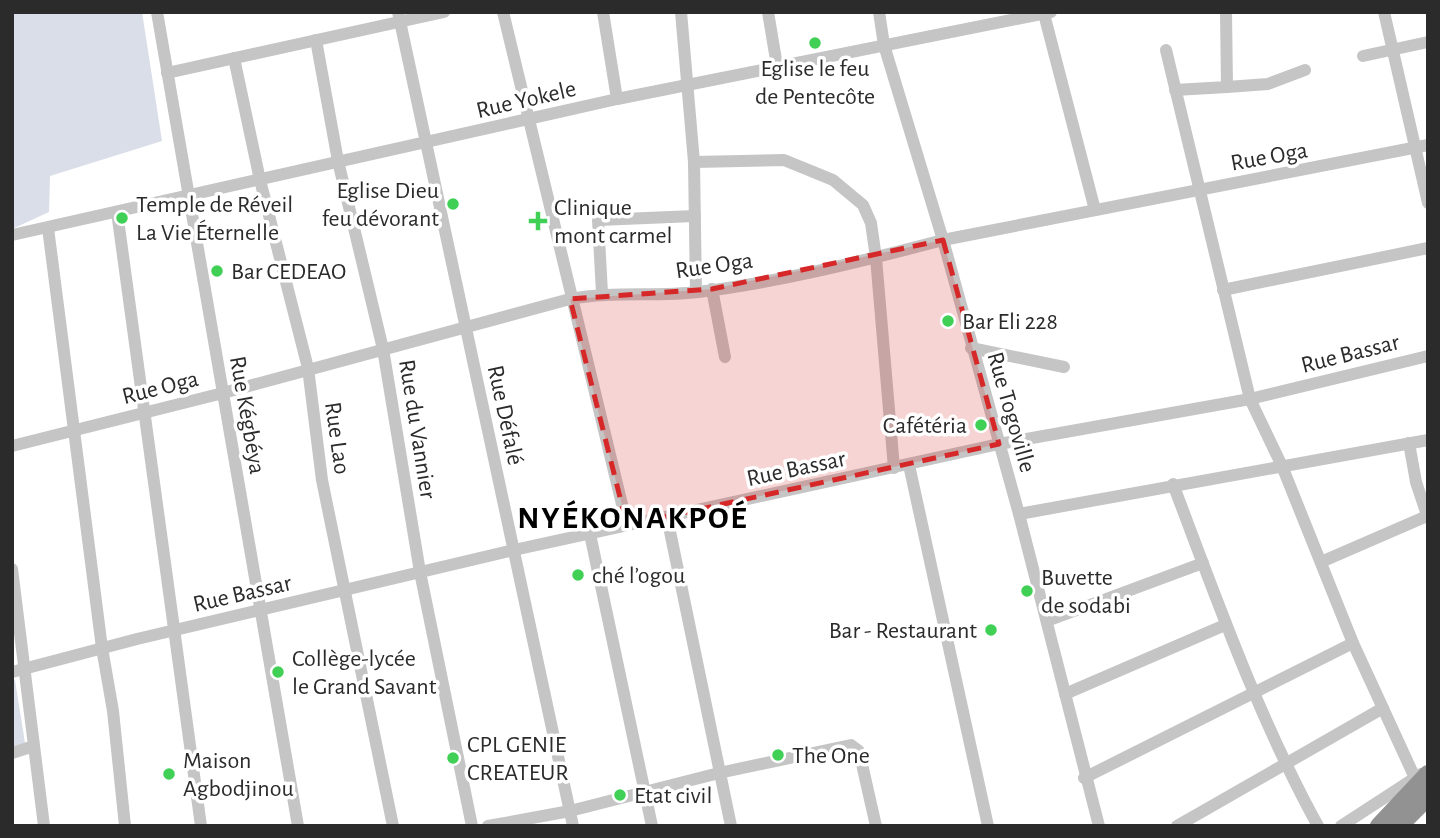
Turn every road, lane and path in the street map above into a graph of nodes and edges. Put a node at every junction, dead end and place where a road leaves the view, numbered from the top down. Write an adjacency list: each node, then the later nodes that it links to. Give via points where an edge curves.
1 (157, 12): 21 (street, Rue Kégbéya)
2 (444, 12): 11 (street)
3 (503, 12): 26 (street)
4 (603, 12): 25 (street)
5 (681, 12): 23 (street)
6 (768, 12): 19 (street)
7 (879, 12): 14 (street, Rue Togoville)
8 (1226, 12): 22 (street)
9 (1384, 12): 15 (street)
10 (1047, 13): 14 (street, Rue Yokele); 35 (street)
11 (399, 16): 12 (street); 27 (street, Rue Défalé)
12 (316, 40): 18 (street); 29 (street, Rue du Vannier)
13 (1428, 42): 15 (street)
14 (884, 45): 19 (street, Rue Yokele); 40 (street, Rue Togoville)
15 (1391, 49): 17 (street); 28 (street)
16 (1166, 50): 24 (street)
17 (1363, 56)
18 (234, 58): 21 (street); 31 (street, Rue Lao)
19 (777, 66): 23 (street, Rue Yokele)
20 (1305, 70): 22 (street, via 1268,84)
21 (167, 73): 33 (street, Rue Kégbéya)
22 (1227, 81): 24 (street)
23 (686, 86): 25 (street, Rue Yokele); 30 (street)
24 (1175, 90): 32 (street)
25 (617, 99): 26 (street, Rue Yokele)
26 (527, 121): 27 (street, Rue Yokele); 47 (street)
27 (426, 143): 29 (street, Rue Yokele); 48 (street, Rue Défalé)
28 (1422, 146): 32 (street, Rue Oga); 34 (street)
29 (338, 161): 31 (street, Rue Yokele); 50 (street, Rue du Vannier)
30 (694, 162): 37 (street); 42 (street, via 784,160 834,180 863,205)
31 (260, 180): 33 (street, Rue Yokele); 54 (street, Rue Lao)
32 (1198, 190): 35 (street, Rue Oga); 44 (street)
33 (188, 196): 36 (street, Rue Yokele); 55 (street, Rue Kégbéya)
34 (1428, 203)
35 (1096, 210): 40 (street, Rue Oga)
36 (117, 212): 38 (street, Rue Yokele); 57 (street)
37 (695, 216): 45 (street); 46 (street, via 598,220)
38 (48, 228): 39 (street, Rue Yokele); 58 (street)
39 (12, 235)
40 (943, 240): 42 (street, Rue Oga); 49 (street, Rue Togoville)
41 (1428, 248): 44 (street)
42 (876, 258): 43 (street, Rue Oga); 65 (street)
43 (712, 289): 45 (street, Rue Oga); 52 (street)
44 (1223, 290): 56 (street)
45 (696, 292): 46 (street, Rue Oga)
46 (602, 293): 47 (street, Rue Oga)
47 (570, 299): 48 (street, Rue Oga); 70 (street)
48 (466, 328): 50 (street, Rue Oga); 72 (street, Rue Défalé)
49 (971, 348): 53 (street); 61 (street, Rue Togoville)
50 (383, 349): 54 (street, Rue Oga); 76 (street, Rue du Vannier)
51 (1428, 356): 56 (street, Rue Bassar)
52 (725, 357)
53 (1064, 367)
54 (308, 368): 55 (street, Rue Oga); 77 (street, Rue Lao, via 322,480)
55 (223, 393): 57 (street, Rue Oga); 78 (street, Rue Kégbéya)
56 (1250, 399): 61 (street, Rue Bassar); 64 (street)
57 (143, 412): 58 (street, Rue Oga); 81 (street)
58 (74, 431): 62 (street, Rue Oga); 83 (street)
59 (1428, 440): 60 (street)
60 (1409, 443): 64 (street); 69 (street)
61 (999, 444): 63 (street, Rue Bassar); 67 (street, Rue Togoville)
62 (12, 446)
63 (909, 465): 65 (street, Rue Bassar); 108 (street)
64 (1282, 466): 66 (street); 73 (street)
65 (894, 468): 68 (street, Rue Bassar)
66 (1173, 484): 67 (street); 74 (street)
67 (1019, 514): 79 (street, Rue Togoville)
68 (667, 517): 70 (street, Rue Bassar); 91 (street)
69 (1427, 517): 73 (street)
70 (627, 525): 71 (street, Rue Bassar)
71 (590, 534): 72 (street, Rue Bassar); 94 (street)
72 (514, 550): 76 (street, Rue Bassar); 96 (street, Rue Défalé)
73 (1321, 562): 82 (street)
74 (1203, 564): 79 (street); 80 (street)
75 (12, 569): 84 (street)
76 (420, 572): 77 (street, Rue Bassar); 102 (street, Rue du Vannier)
77 (345, 590): 78 (street, Rue Bassar); 101 (street, Rue Lao)
78 (260, 610): 81 (street, Rue Bassar); 100 (street, Rue Kégbéya)
79 (1047, 621): 86 (street, Rue Togoville)
80 (1225, 625): 85 (street); 86 (street)
81 (173, 631): 83 (street, Rue Bassar); 99 (street)
82 (1353, 643): 85 (street); 87 (street)
83 (102, 648): 84 (street, Rue Bassar); 98 (street)
84 (18, 671): 88 (street)
85 (1253, 692): 90 (street); 93 (street)
86 (1065, 694): 93 (street, Rue Togoville)
87 (1383, 708): 90 (street); 92 (street)
88 (34, 746): 89 (street); 97 (street)
89 (12, 753)
90 (1284, 764): 110 (street); 111 (street)
91 (719, 773): 94 (street); 106 (street); 107 (street, via 851,746 859,751)
92 (1424, 774): 112 (street); 113 (highway)
93 (1084, 778): 109 (street, Rue Togoville)
94 (645, 792): 96 (street); 105 (street)
95 (1428, 797): 114 (highway)
96 (570, 811): 103 (street); 104 (street, Rue Défalé)
97 (44, 826)
98 (125, 826)
99 (201, 826)
100 (298, 826)
101 (393, 826)
102 (472, 826)
103 (488, 826)
104 (573, 826)
105 (652, 826)
106 (731, 826)
107 (876, 826)
108 (988, 826)
109 (1099, 826)
110 (1177, 826)
111 (1318, 826)
112 (1341, 826)
113 (1379, 826)
114 (1399, 826)

